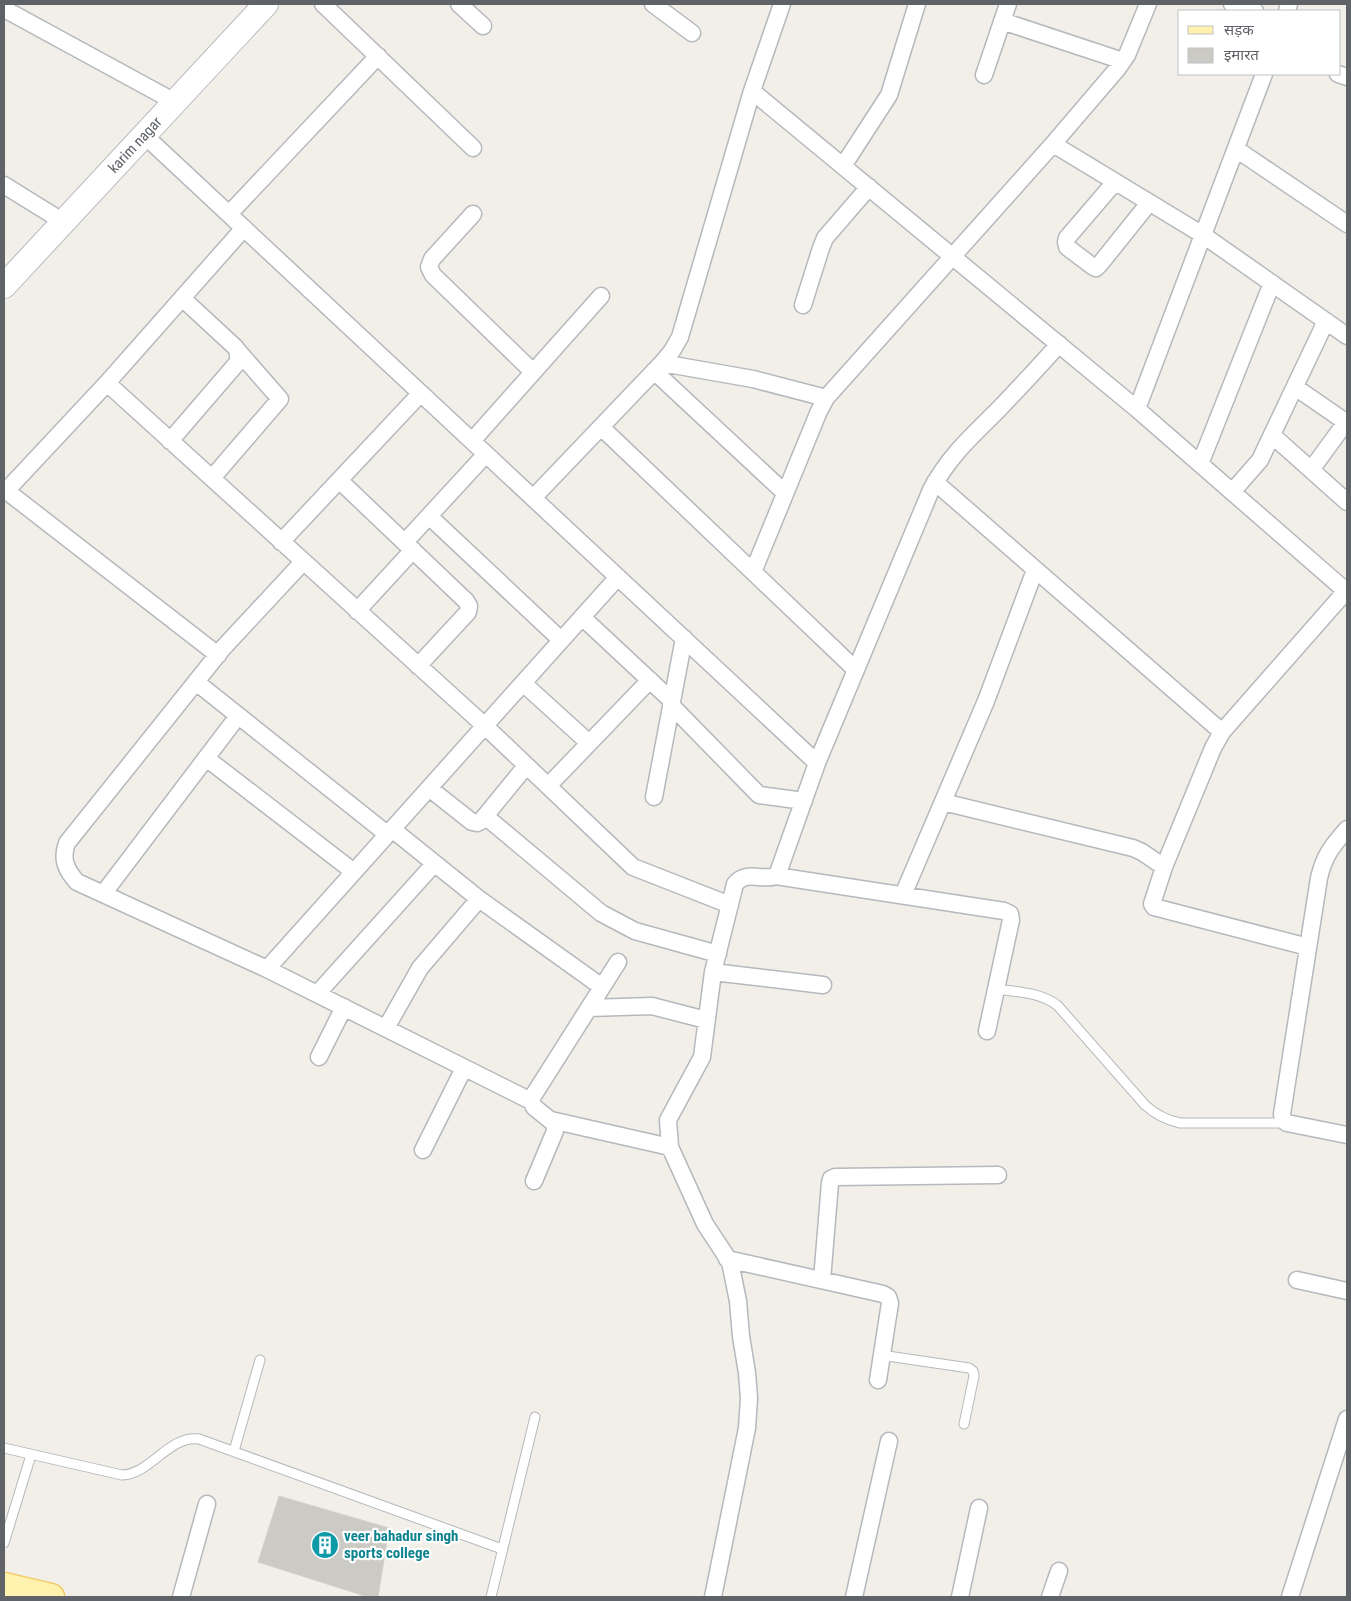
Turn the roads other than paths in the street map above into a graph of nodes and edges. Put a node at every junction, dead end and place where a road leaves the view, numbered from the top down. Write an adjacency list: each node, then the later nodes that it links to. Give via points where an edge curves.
1 (5, 4): 20 (street, via 8,11)
2 (266, 4): 20 (street, karim nagar)
3 (323, 4): 15 (street)
4 (459, 4): 13 (street)
5 (653, 4): 14 (street)
6 (782, 4): 19 (street)
7 (916, 4): 25 (street, via 889,96)
8 (1008, 4): 12 (street)
9 (1148, 4): 16 (street)
10 (1232, 4): 11 (street)
11 (1252, 10)
12 (1002, 21): 16 (street); 17 (street)
13 (483, 26)
14 (692, 33)
15 (378, 56): 23 (street); 30 (street)
16 (1123, 61): 22 (street)
17 (984, 75)
18 (1264, 75): 24 (street)
19 (752, 91): 25 (street); 46 (street, via 680,337)
20 (175, 102): 21 (street, karim nagar)
21 (144, 136): 30 (street); 32 (street, karim nagar)
22 (1054, 144): 26 (street); 36 (street)
23 (472, 148)
24 (1236, 148): 33 (street); 35 (street)
25 (843, 166): 28 (street)
26 (1116, 182): 29 (street); 29 (street, via 1067,238 1067,246 1092,266 1096,268 1100,264)
27 (4, 185): 32 (street)
28 (868, 187): 36 (street); 41 (street, via 825,238)
29 (1149, 202): 35 (street)
30 (229, 214): 34 (street)
31 (474, 214): 47 (street, via 432,259 429,267 433,275)
32 (62, 221): 38 (street, karim nagar)
33 (1347, 224)
34 (244, 228): 40 (street); 50 (street)
35 (1203, 235): 37 (street); 52 (street)
36 (953, 257): 44 (street); 51 (street)
37 (1272, 283): 42 (street); 59 (street)
38 (4, 286)
39 (601, 296): 47 (street)
40 (182, 298): 45 (street); 48 (street)
41 (803, 305)
42 (1326, 321): 43 (street); 49 (street)
43 (1347, 336)
44 (1059, 344): 52 (street); 63 (street, via 952,456)
45 (238, 351): 56 (street, via 238,362); 61 (street, via 280,399)
46 (658, 367): 51 (street, via 753,379); 54 (street); 66 (street)
47 (533, 372): 57 (street)
48 (107, 383): 56 (street); 64 (street)
49 (1295, 387): 53 (street); 55 (street)
50 (421, 393): 57 (street); 62 (street)
51 (826, 398): 66 (street)
52 (1137, 409): 59 (street)
53 (1346, 423): 60 (street)
54 (601, 427): 67 (street); 74 (street)
55 (1272, 434): 60 (street); 65 (street, via 1260,460)
56 (170, 441): 61 (street)
57 (472, 441): 58 (street)
58 (486, 454): 67 (street); 69 (street)
59 (1200, 464): 65 (street)
60 (1311, 470): 68 (street)
61 (212, 478): 70 (street)
62 (340, 480): 70 (street); 71 (street)
63 (935, 482): 73 (street); 83 (street)
64 (5, 490): 81 (street)
65 (1232, 492): 76 (street)
66 (785, 493): 74 (street)
67 (534, 498): 75 (street)
68 (1347, 502)
69 (429, 516): 71 (street); 80 (street)
70 (281, 542): 72 (street)
71 (409, 546): 77 (street); 82 (street, via 469,606 468,612)
72 (303, 562): 77 (street); 81 (street)
73 (1035, 570): 90 (street); 99 (street, via 986,701)
74 (753, 572): 83 (street)
75 (618, 577): 78 (street); 79 (street)
76 (1347, 592): 90 (street)
77 (357, 610): 82 (street)
78 (582, 617): 80 (street); 84 (street)
79 (684, 638): 87 (street); 93 (street)
80 (561, 640): 86 (street)
81 (218, 655): 85 (street)
82 (418, 666): 89 (street)
83 (856, 670): 93 (street)
84 (650, 680): 87 (street); 91 (street)
85 (196, 682): 88 (street); 107 (street, via 67,843 64,860 71,876)
86 (523, 683): 89 (street); 91 (street)
87 (672, 703): 97 (street); 98 (street, via 759,795)
88 (238, 716): 92 (street); 101 (street)
89 (485, 726): 94 (street); 96 (street)
90 (1222, 732): 104 (street)
91 (589, 743): 95 (street)
92 (206, 758): 105 (street); 107 (street)
93 (817, 763): 98 (street)
94 (526, 766): 95 (street); 100 (street)
95 (548, 786): 110 (street, via 633,867)
96 (429, 788): 100 (street, via 472,822 477,823); 101 (street)
97 (654, 797)
98 (804, 801): 106 (street)
99 (943, 802): 104 (street, via 1133,848); 108 (street)
100 (485, 816): 112 (street, via 601,913 635,931)
101 (390, 832): 103 (street); 105 (street)
102 (1345, 837): 111 (street, via 1329,850 1323,863)
103 (434, 864): 109 (street); 119 (street)
104 (1164, 867): 111 (street, via 1153,899 1154,907)
105 (354, 872): 114 (street)
106 (776, 876): 108 (street); 110 (street, via 739,878)
107 (103, 894): 114 (street)
108 (903, 895): 118 (street, via 1010,914)
109 (479, 899): 117 (street); 123 (street, via 420,968)
110 (730, 905): 112 (street)
111 (1308, 946): 129 (street, via 1282,1114)
112 (718, 954): 115 (street)
113 (618, 962): 117 (street)
114 (267, 969): 119 (street)
115 (713, 972): 116 (street); 122 (street)
116 (823, 985)
117 (602, 987): 121 (street)
118 (996, 989): 124 (street); 129 (lane, via 1050,999 1144,1105 1168,1120 1180,1123)
119 (317, 994): 120 (street)
120 (344, 1007): 123 (street); 125 (street)
121 (589, 1008): 122 (street, via 652,1006); 127 (street)
122 (706, 1020): 131 (street, via 702,1057 668,1120)
123 (386, 1028): 126 (street)
124 (987, 1032)
125 (319, 1057)
126 (464, 1068): 127 (street); 132 (street)
127 (531, 1101): 128 (street)
128 (551, 1120): 131 (street); 134 (street, via 555,1131)
129 (1287, 1123): 130 (street)
130 (1347, 1136)
131 (670, 1147): 135 (street, via 705,1224)
132 (424, 1150)
133 (998, 1175): 136 (street, via 835,1176 830,1183)
134 (534, 1181)
135 (727, 1259): 136 (street); 158 (street, via 738,1301 749,1398 747,1428)
136 (822, 1280): 139 (street, via 888,1297 890,1303)
137 (1297, 1280): 138 (street)
138 (1347, 1291)
139 (881, 1355): 141 (street); 144 (lane, via 973,1371)
140 (260, 1360): 147 (lane)
141 (878, 1380)
142 (535, 1417): 152 (lane)
143 (1347, 1419): 162 (street)
144 (964, 1424)
145 (889, 1441): 159 (street)
146 (4, 1448): 148 (lane)
147 (234, 1451): 148 (lane, via 186,1439 134,1473 122,1475); 152 (lane)
148 (31, 1454): 151 (lane)
149 (207, 1504): 156 (street)
150 (979, 1508): 160 (street)
151 (4, 1543)
152 (502, 1549): 157 (lane)
153 (1059, 1571): 161 (street)
154 (4, 1586): 155 (main road)
155 (51, 1597)
156 (181, 1597)
157 (490, 1597)
158 (713, 1597)
159 (854, 1597)
160 (960, 1597)
161 (1050, 1597)
162 (1290, 1597)

